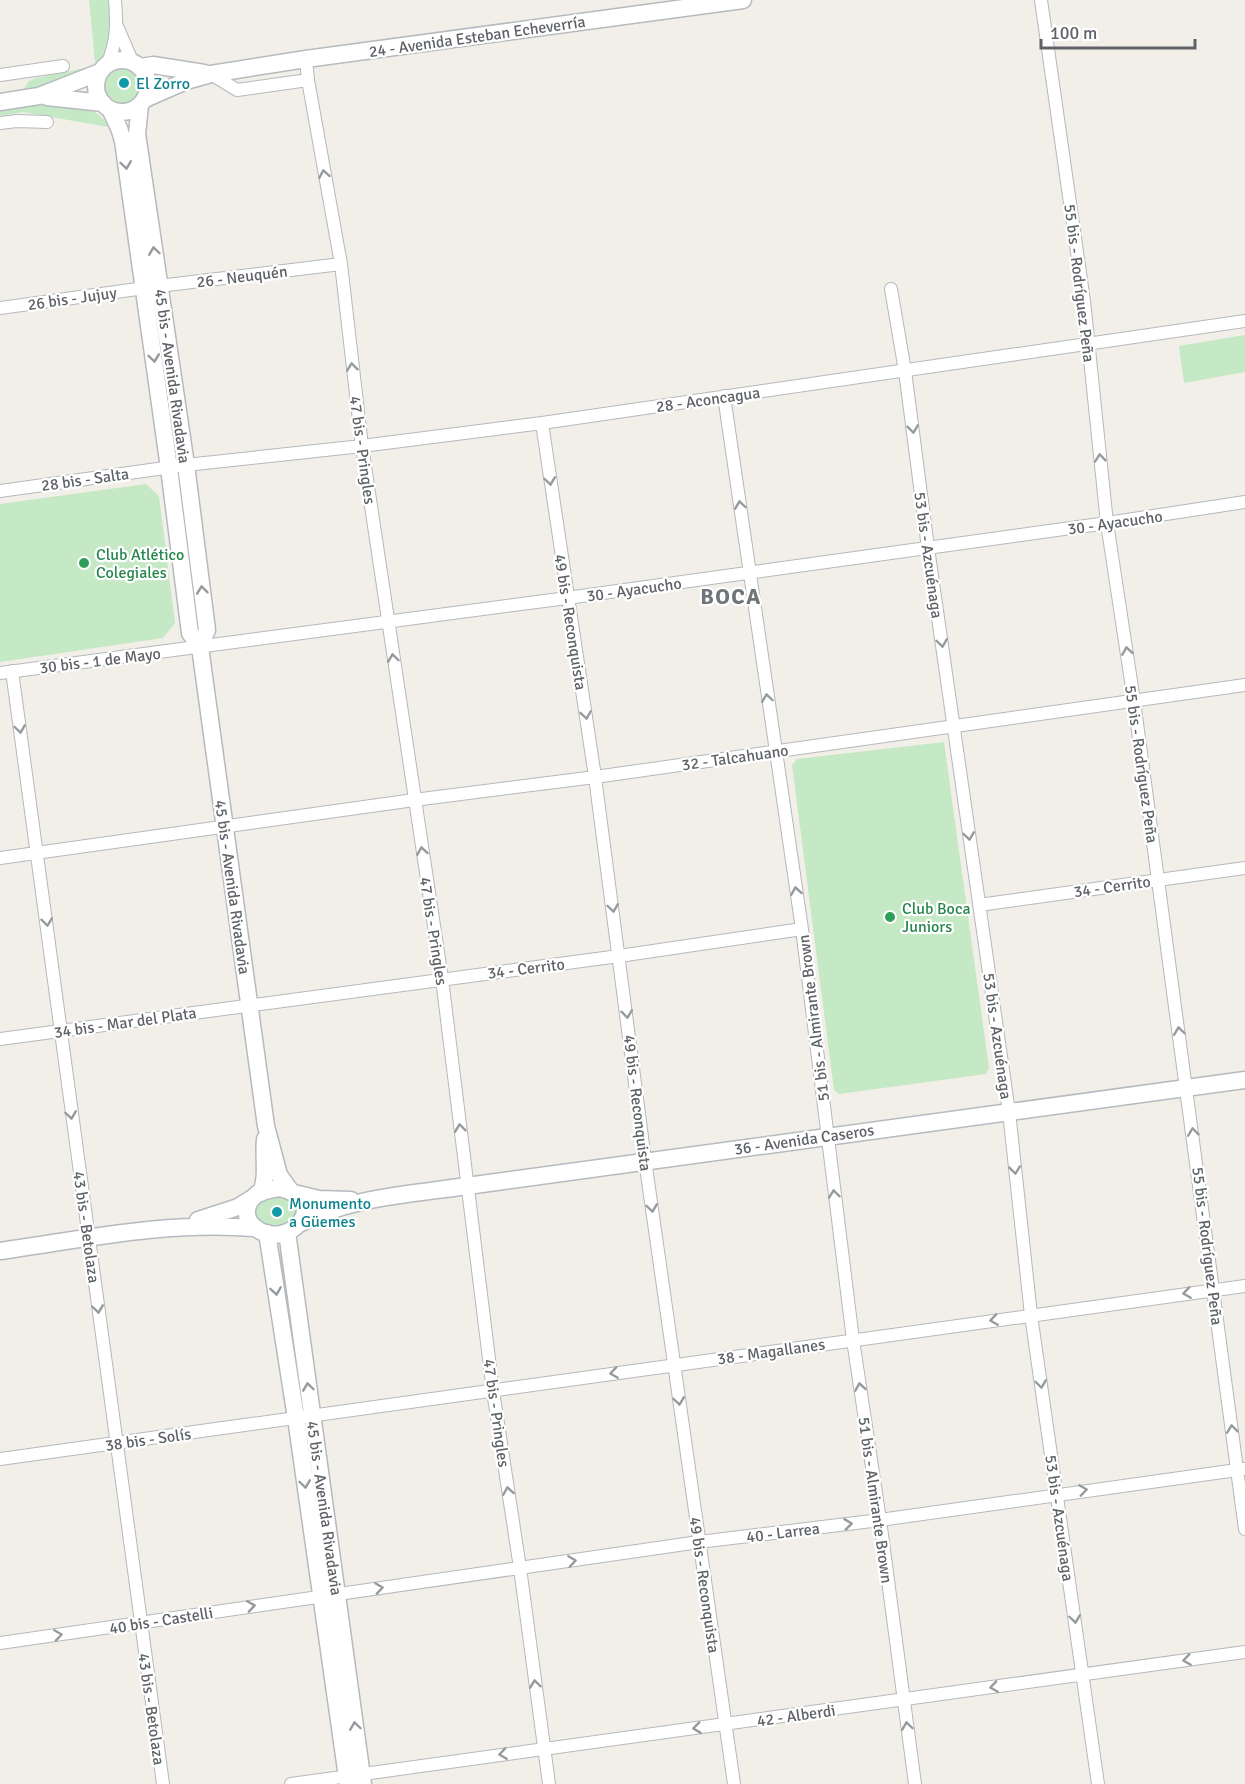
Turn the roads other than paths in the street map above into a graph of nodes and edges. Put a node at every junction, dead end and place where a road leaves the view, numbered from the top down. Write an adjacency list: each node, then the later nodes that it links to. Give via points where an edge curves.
1 (115, 0): 4 (street)
2 (743, 0): 5 (main road, 24 - Avenida Esteban Echeverría)
3 (1041, 0): 23 (street, 55 bis - Rodríguez Peña)
4 (117, 26): 6 (street); 8 (street, via 114,49)
5 (306, 59): 9 (main road, 24 - Avenida Esteban Echeverría); 11 (street, 47 bis - Pringles)
6 (136, 64): 8 (main road, via 123,59); 9 (main road, 24 - Avenida Esteban Echeverría); 14 (main road, via 147,76 148,88)
7 (63, 66): 10 (street)
8 (103, 68): 12 (main road); 15 (main road, via 96,88)
9 (211, 74): 11 (street, 24 - Avenida Esteban Echeverría, via 237,90); 14 (main road, 24 - Avenida Esteban Echeverría)
10 (0, 75)
11 (308, 80): 18 (street, 47 bis - Pringles, one-way to 11)
12 (39, 96): 13 (main road); 15 (main road)
13 (0, 102)
14 (142, 102): 15 (main road, via 126,112); 19 (main road, 45 bis - Avenida Rivadavia, one-way to 14, via 136,125)
15 (106, 106): 19 (main road, 45 bis - Avenida Rivadavia, one-way to 19, via 123,141)
16 (47, 122): 17 (street)
17 (0, 123)
18 (341, 264): 19 (street, 26 - Neuquén); 27 (street, 47 bis - Pringles, one-way to 18)
19 (152, 287): 21 (street, 26 bis - Jujuy); 28 (main road, 45 bis - Avenida Rivadavia); 29 (main road, 45 bis - Avenida Rivadavia, one-way to 29)
20 (891, 289): 24 (street, 53 bis - Azcuénaga)
21 (0, 308)
22 (1245, 321): 23 (street, 28 - Aconcagua)
23 (1087, 343): 24 (street, 28 - Aconcagua); 32 (street, 55 bis - Rodríguez Peña, one-way to 23)
24 (905, 371): 25 (street, 28 - Aconcagua); 33 (street, 53 bis - Azcuénaga, one-way to 33)
25 (724, 396): 26 (street, 28 - Aconcagua); 34 (street, 51 bis - Almirante Brown, one-way to 25)
26 (542, 423): 27 (street, 28 - Aconcagua); 35 (street, 49 bis - Reconquista, one-way to 35)
27 (362, 446): 28 (street, 28 - Aconcagua); 36 (street, 47 bis - Pringles)
28 (186, 465): 29 (street, 28 - Aconcagua); 37 (main road, 45 bis - Avenida Rivadavia, one-way to 28, via 207,630)
29 (169, 468): 30 (street, 28 bis - Salta); 37 (main road, 45 bis - Avenida Rivadavia, via 190,633)
30 (0, 491)
31 (1245, 501): 32 (street, 30 - Ayacucho)
32 (1107, 523): 33 (street, 30 - Ayacucho); 40 (street, 55 bis - Rodríguez Peña, one-way to 32)
33 (928, 548): 34 (street, 30 - Ayacucho); 41 (street, 53 bis - Azcuénaga, one-way to 41)
34 (750, 572): 35 (street, 30 - Ayacucho); 42 (street, 51 bis - Almirante Brown, one-way to 34)
35 (567, 598): 36 (street, 30 - Ayacucho); 43 (street, 49 bis - Reconquista, one-way to 43)
36 (388, 622): 37 (street, 30 - Ayacucho); 44 (street, 47 bis - Pringles, one-way to 36)
37 (200, 647): 38 (street, 30 bis - 1 de Mayo); 45 (main road, 45 bis - Avenida Rivadavia)
38 (6, 672): 46 (street, 43 bis - Betolaza, one-way to 46)
39 (1245, 685): 40 (street, 32 - Talcahuano)
40 (1134, 701): 41 (street, 32 - Talcahuano); 49 (street, 55 bis - Rodríguez Peña)
41 (954, 727): 42 (street, 32 - Talcahuano); 50 (street, 53 bis - Azcuénaga, one-way to 50)
42 (775, 751): 43 (street, 32 - Talcahuano); 51 (street, 51 bis - Almirante Brown, one-way to 42)
43 (595, 777): 44 (street, 32 - Talcahuano); 52 (street, 49 bis - Reconquista, one-way to 52)
44 (414, 800): 45 (street, 32 - Talcahuano); 53 (street, 47 bis - Pringles, one-way to 44)
45 (225, 828): 46 (street, 32 - Talcahuano); 54 (main road, 45 bis - Avenida Rivadavia)
46 (38, 853): 47 (street, 32 - Talcahuano); 55 (street, 43 bis - Betolaza, one-way to 55)
47 (0, 858)
48 (1245, 868): 49 (street, 34 - Cerrito)
49 (1158, 880): 50 (street, 34 - Cerrito); 58 (street, 55 bis - Rodríguez Peña, one-way to 49)
50 (979, 905): 59 (street, 53 bis - Azcuénaga)
51 (802, 929): 52 (street, 34 - Cerrito); 61 (street, 51 bis - Almirante Brown)
52 (619, 956): 53 (street, 34 - Cerrito); 62 (street, 49 bis - Reconquista, one-way to 62)
53 (442, 979): 54 (street, 34 - Cerrito); 63 (street, 47 bis - Pringles, one-way to 53)
54 (249, 1005): 55 (street, 34 bis - Mar del Plata); 60 (main road, 45 bis - Avenida Rivadavia)
55 (60, 1031): 56 (street, 34 bis - Mar del Plata); 70 (street, 43 bis - Betolaza, one-way to 70)
56 (0, 1039)
57 (1245, 1080): 58 (main road, 36 - Avenida Caseros)
58 (1188, 1089): 59 (main road, 36 - Avenida Caseros); 73 (street, 55 bis - Rodríguez Peña, one-way to 58)
59 (1008, 1112): 61 (main road, 36 - Avenida Caseros); 74 (street, 53 bis - Azcuénaga, one-way to 74)
60 (266, 1126): 64 (main road, 45 bis - Avenida Rivadavia, via 279,1175); 65 (main road, 45 bis - Avenida Rivadavia, via 266,1176)
61 (827, 1136): 62 (main road, 36 - Avenida Caseros); 75 (street, 51 bis - Almirante Brown, one-way to 61)
62 (645, 1160): 63 (main road, 36 - Avenida Caseros); 76 (street, 49 bis - Reconquista, one-way to 76)
63 (467, 1186): 66 (main road, 36 - Avenida Caseros); 77 (street, 47 bis - Pringles)
64 (292, 1191): 65 (main road, via 280,1188); 66 (main road, 36 - Avenida Caseros, via 319,1199); 68 (main road, via 305,1208)
65 (259, 1194): 67 (main road, via 238,1207); 69 (main road, via 247,1209 249,1222)
66 (363, 1202): 68 (main road, 36 - Avenida Caseros, via 313,1216)
67 (173, 1227): 69 (main road, via 211,1225); 70 (main road)
68 (294, 1227): 69 (main road, via 272,1234); 78 (main road, 45 bis - Avenida Rivadavia, one-way to 68)
69 (261, 1230): 78 (main road, 45 bis - Avenida Rivadavia, one-way to 78)
70 (88, 1238): 71 (main road); 79 (street, 43 bis - Betolaza, one-way to 79)
71 (0, 1251)
72 (1245, 1286): 73 (street, 38 - Magallanes)
73 (1214, 1290): 74 (street, 38 - Magallanes, one-way to 74); 81 (street, 55 bis - Rodríguez Peña, one-way to 73)
74 (1031, 1315): 75 (street, 38 - Magallanes, one-way to 75); 82 (street, 53 bis - Azcuénaga, one-way to 82)
75 (853, 1340): 76 (street, 38 - Magallanes); 83 (street, 51 bis - Almirante Brown, one-way to 75)
76 (674, 1365): 77 (street, 38 - Magallanes, one-way to 77); 85 (street, 49 bis - Reconquista, one-way to 85)
77 (493, 1390): 78 (street, 38 - Magallanes); 86 (street, 47 bis - Pringles, one-way to 77)
78 (304, 1417): 79 (street, 38 bis - Solís); 87 (main road, 45 bis - Avenida Rivadavia); 88 (main road, 45 bis - Avenida Rivadavia, one-way to 88)
79 (116, 1444): 80 (street, 38 bis - Solís); 89 (street, 43 bis - Betolaza)
80 (0, 1459)
81 (1241, 1469): 82 (street, 40 - Larrea, one-way to 81); 84 (street, 55 bis - Rodríguez Peña)
82 (1057, 1494): 83 (street, 40 - Larrea); 92 (street, 53 bis - Azcuénaga, one-way to 92)
83 (880, 1520): 85 (street, 40 - Larrea, one-way to 83); 93 (street, 51 bis - Almirante Brown)
84 (1245, 1529)
85 (699, 1542): 86 (street, 40 - Larrea, one-way to 85); 94 (street, 49 bis - Reconquista)
86 (520, 1568): 87 (street, 40 - Larrea, one-way to 86); 95 (street, 47 bis - Pringles, one-way to 86)
87 (338, 1594): 88 (street, 40 - Larrea); 96 (main road, 45 bis - Avenida Rivadavia, one-way to 87)
88 (321, 1595): 89 (street, 40 bis - Castelli, one-way to 88); 96 (main road, 45 bis - Avenida Rivadavia)
89 (141, 1623): 90 (street, 40 bis - Castelli, one-way to 89); 97 (street, 43 bis - Betolaza)
90 (0, 1642)
91 (1245, 1652): 92 (street, 42 - Alberdi, one-way to 92)
92 (1083, 1674): 93 (street, 42 - Alberdi, one-way to 93); 102 (street, 53 bis - Azcuénaga)
93 (903, 1700): 94 (street, 42 - Alberdi); 101 (street, 51 bis - Almirante Brown, one-way to 93)
94 (725, 1724): 95 (street, 42 - Alberdi, one-way to 95); 100 (street, 49 bis - Reconquista)
95 (543, 1748): 96 (street, 42 - Alberdi, one-way to 96); 99 (street, 47 bis - Pringles)
96 (355, 1780): 98 (street, 42 - Alberdi)
97 (163, 1784)
98 (291, 1784)
99 (549, 1784)
100 (734, 1784)
101 (915, 1784)
102 (1098, 1784)

